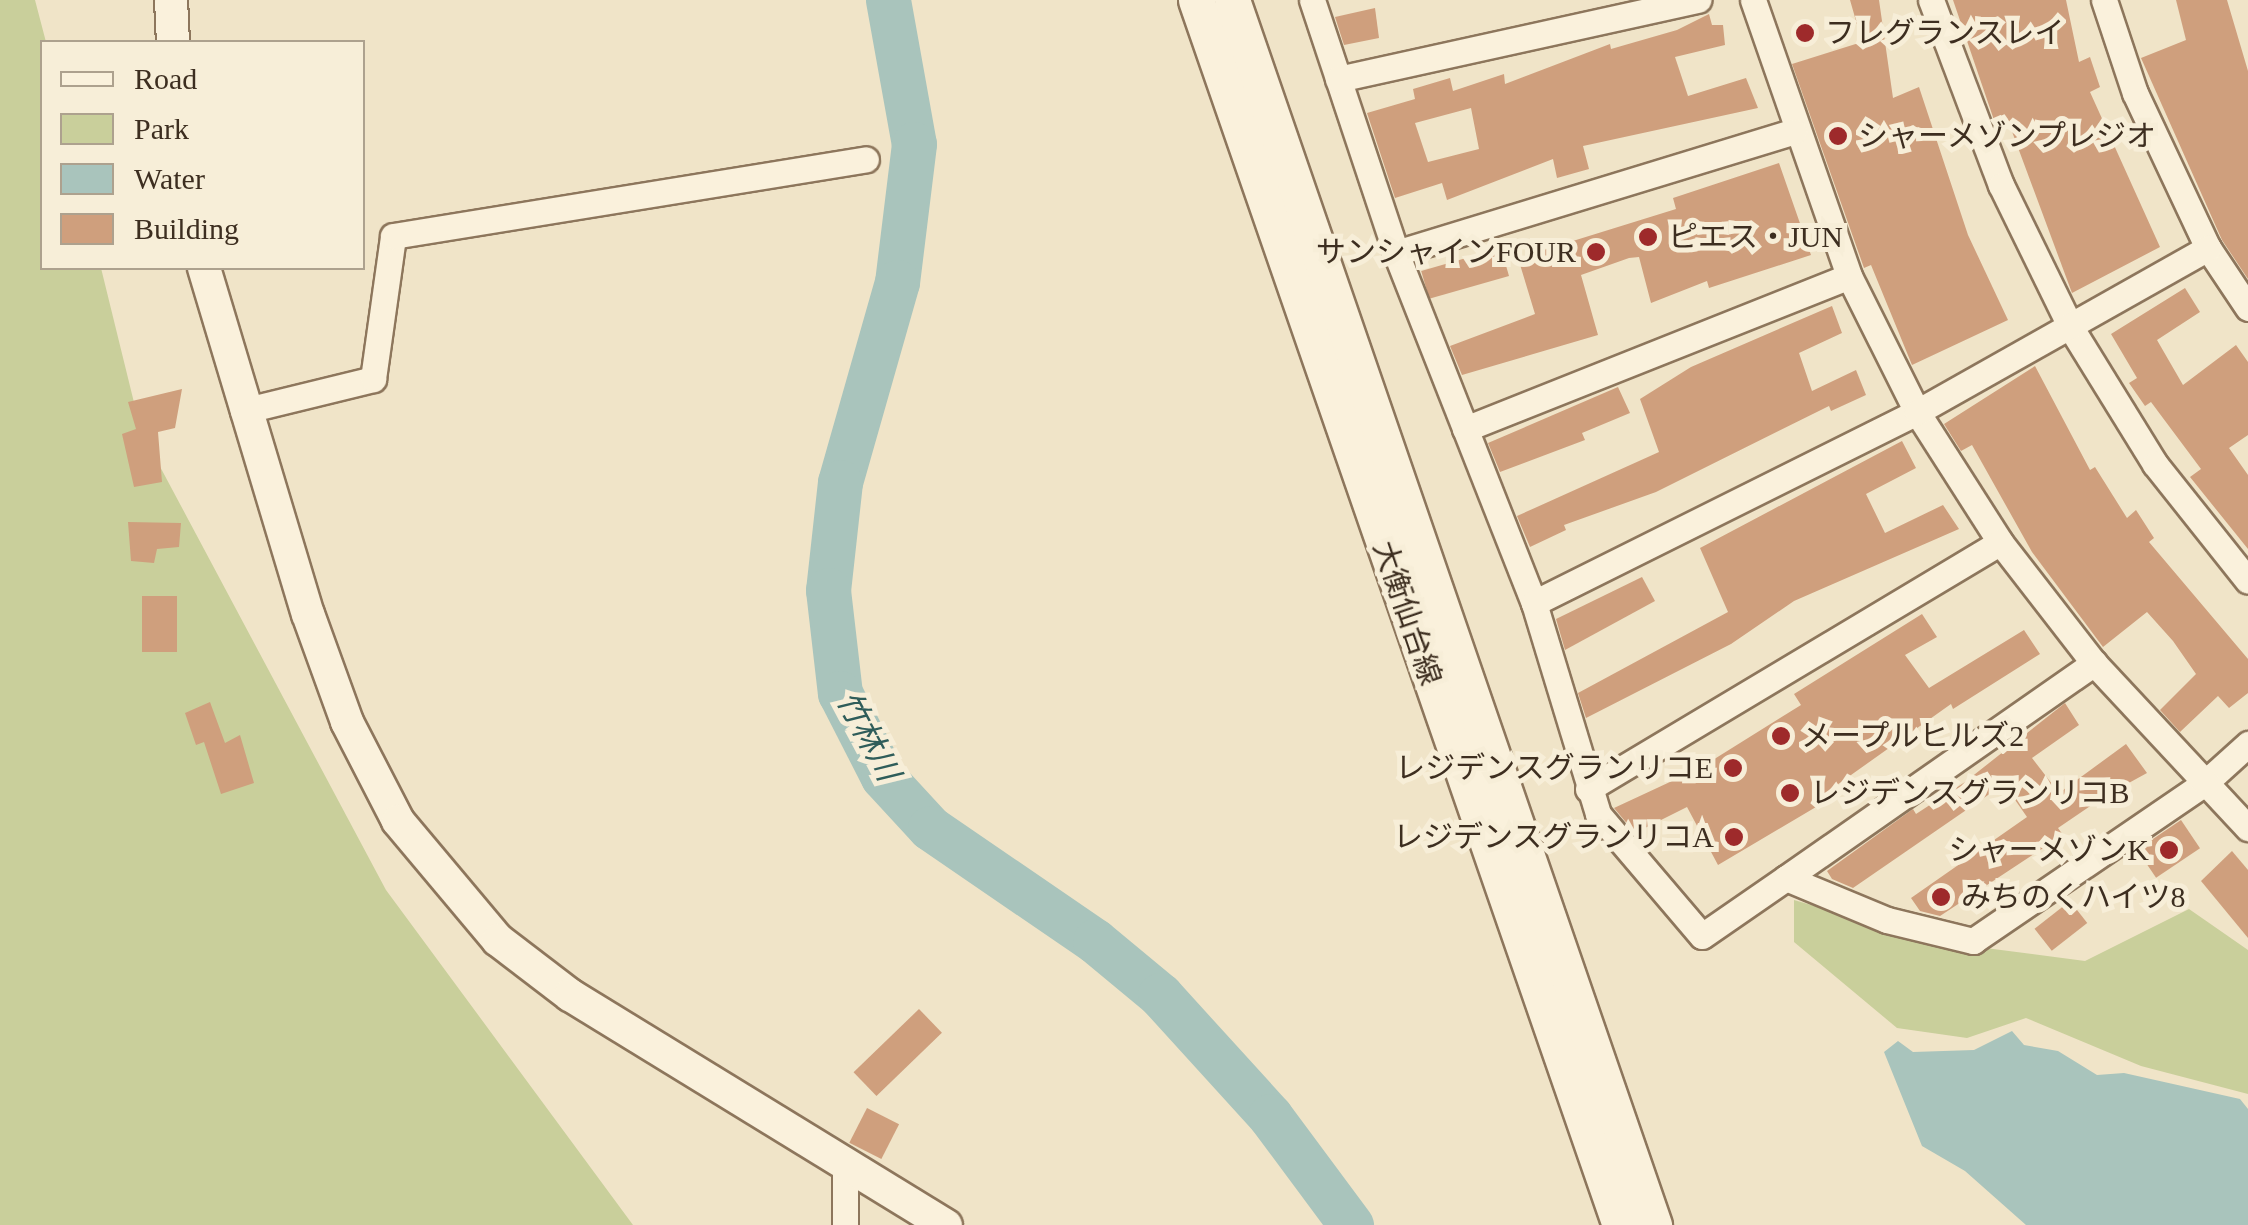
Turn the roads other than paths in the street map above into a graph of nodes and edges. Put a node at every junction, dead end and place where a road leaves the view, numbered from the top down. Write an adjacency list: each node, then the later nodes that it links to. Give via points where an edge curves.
1 (171, 0): 9 (street)
2 (1196, 0): 34 (main road, 大衡仙台線)
3 (1232, 0): 35 (main road, 大衡仙台線)
4 (1312, 0): 10 (street)
5 (1698, 0): 10 (street)
6 (1753, 0): 11 (street)
7 (1931, 0): 18 (street, via 2001,185)
8 (2104, 0): 13 (street, via 2135,93)
9 (173, 40)
10 (1338, 78): 14 (street)
11 (1794, 131): 14 (street); 16 (street)
12 (866, 159): 19 (street, via 392,236 373,379)
13 (2208, 248): 17 (street); 18 (street)
14 (1396, 252): 21 (street)
15 (205, 270): 19 (street)
16 (1849, 276): 20 (street); 21 (street)
17 (2248, 308)
18 (2071, 328): 20 (street); 23 (street, via 2154,464)
19 (244, 411): 31 (street, via 346,722 398,822 498,940 570,995)
20 (1917, 412): 22 (street); 24 (street)
21 (1465, 428): 24 (street)
22 (2000, 542): 25 (street); 28 (street)
23 (2248, 581)
24 (1534, 602): 28 (street)
25 (2094, 662): 27 (street); 30 (street)
26 (2248, 744): 27 (street)
27 (2206, 782): 29 (street); 30 (street, via 1973,941 1887,920)
28 (1588, 789): 30 (street, via 1598,814 1702,936)
29 (2248, 828)
30 (1786, 878)
31 (845, 1168): 32 (street); 33 (street)
32 (845, 1225)
33 (946, 1225)
34 (1620, 1225)
35 (1654, 1225)

